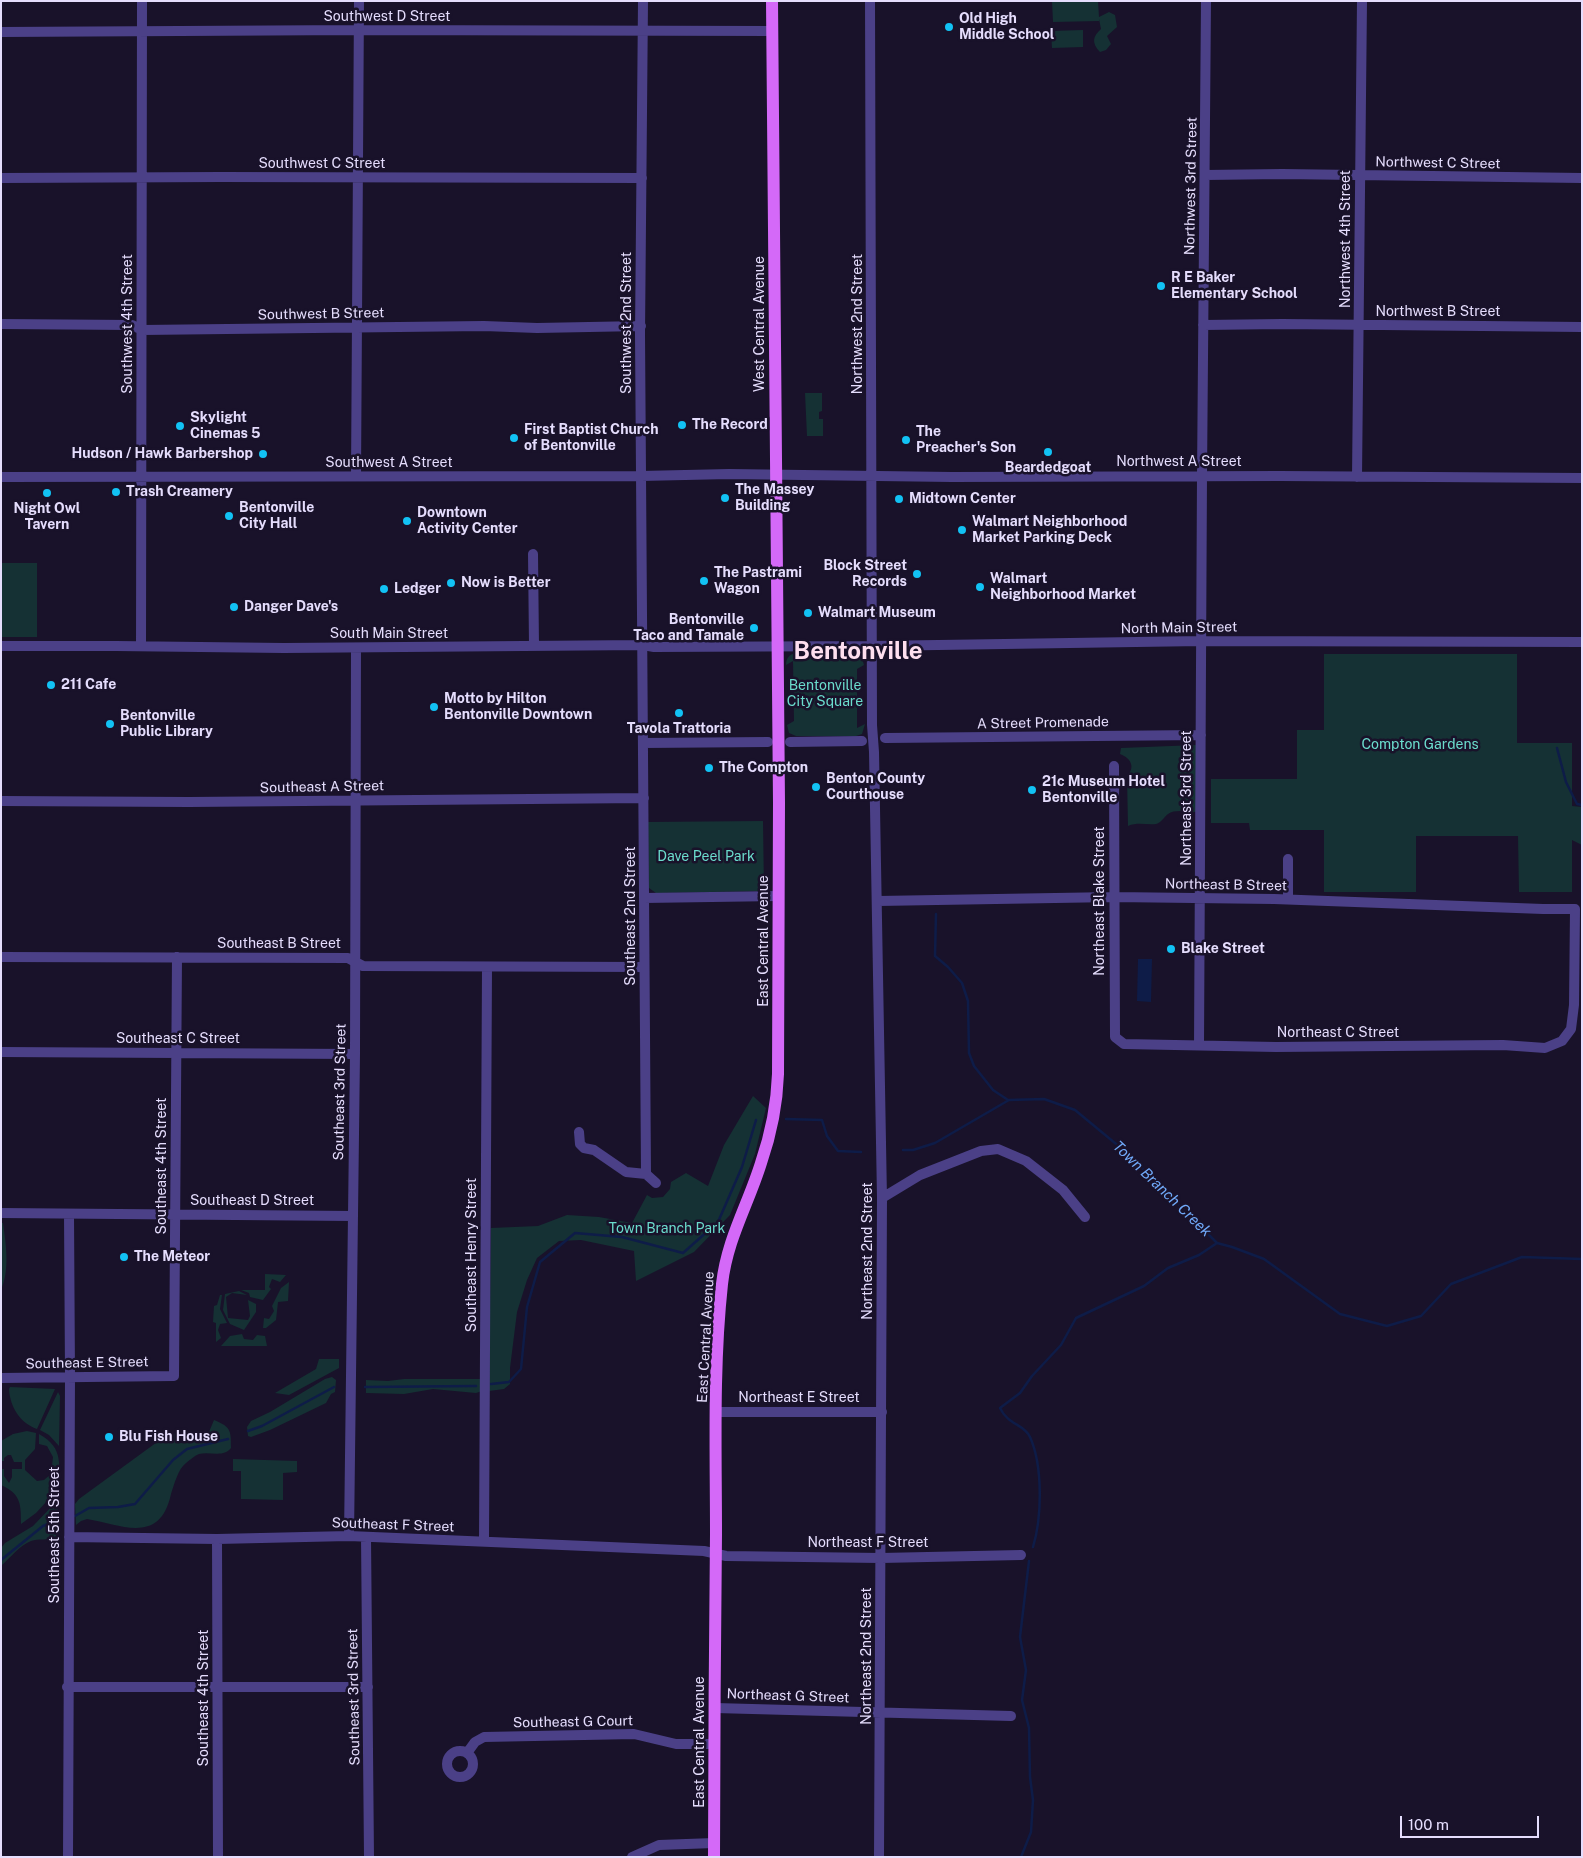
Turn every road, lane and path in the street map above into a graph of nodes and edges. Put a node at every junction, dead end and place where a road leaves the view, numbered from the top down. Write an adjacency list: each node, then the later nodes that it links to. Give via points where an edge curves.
1 (142, 1): 12 (street, Southwest 4th Street)
2 (358, 1): 8 (street)
3 (643, 1): 9 (street, Southwest 2nd Street)
4 (772, 1): 10 (main road, West Central Avenue)
5 (870, 1): 31 (street, Northwest 2nd Street)
6 (1206, 1): 13 (street, Northwest 3rd Street)
7 (1362, 1): 14 (street, Northwest 4th Street)
8 (358, 30): 9 (street, Southwest D Street); 12 (street, Southwest D Street); 17 (street)
9 (643, 31): 10 (street, Southwest D Street); 18 (street, Southwest 2nd Street)
10 (772, 31): 27 (main road, West Central Avenue)
11 (1, 32): 12 (street, Southwest D Street)
12 (142, 32): 16 (street, Southwest 4th Street)
13 (1205, 175): 14 (street, Northwest C Street); 21 (street, Northwest 3rd Street)
14 (1360, 176): 19 (street, Northwest C Street); 23 (street, Northwest 4th Street)
15 (1, 178): 16 (street, Southwest C Street)
16 (142, 178): 17 (street, Southwest C Street); 26 (street, Southwest 4th Street)
17 (358, 178): 18 (street, Southwest C Street); 24 (street)
18 (642, 178): 22 (street, Southwest 2nd Street)
19 (1582, 178)
20 (1, 324): 26 (street, Southwest B Street, via 132,325)
21 (1203, 325): 23 (street, Northwest B Street); 32 (street, Northwest 3rd Street)
22 (641, 326): 24 (street, Southwest B Street); 30 (street, Southwest 2nd Street)
23 (1360, 326): 25 (street, Northwest B Street); 34 (street, Northwest 4th Street)
24 (357, 327): 26 (street, Southwest B Street); 29 (street)
25 (1582, 327)
26 (142, 330): 28 (street, Southwest 4th Street)
27 (776, 475): 30 (street, Southwest A Street); 31 (street, Northwest A Street); 44 (main road, West Central Avenue)
28 (141, 476): 29 (street, Southwest A Street); 33 (street, Southwest A Street); 41 (street, Southwest 4th Street)
29 (356, 476): 30 (street, Southwest A Street)
30 (641, 476): 39 (street, Southwest 2nd Street)
31 (872, 476): 32 (street, Northwest A Street); 43 (street, Northwest 2nd Street)
32 (1202, 476): 34 (street, Northwest A Street); 37 (street, Northwest 3rd Street)
33 (1, 477)
34 (1357, 477): 35 (street, Northwest A Street)
35 (1582, 478)
36 (533, 554): 42 (street)
37 (1202, 641): 38 (street, North Main Street); 43 (street, North Main Street); 46 (street, Northeast 3rd Street)
38 (1582, 642)
39 (642, 645): 42 (street, South Main Street); 44 (street, South Main Street); 51 (street, Southeast 2nd Street)
40 (1, 646): 41 (street, South Main Street)
41 (141, 646): 45 (street, South Main Street)
42 (534, 646): 45 (street, South Main Street)
43 (872, 646): 44 (street, North Main Street); 62 (street, Northeast 2nd Street)
44 (778, 647): 57 (main road, East Central Avenue)
45 (356, 648): 54 (street, Southeast 3rd Street)
46 (1202, 735): 47 (street, A Street Promenade); 60 (street, Northeast 3rd Street)
47 (885, 738)
48 (862, 741): 50 (street)
49 (768, 742): 51 (street)
50 (790, 742)
51 (643, 743): 53 (street, Southeast 2nd Street)
52 (1114, 766): 58 (street, Northeast Blake Street)
53 (644, 798): 54 (street, Southeast A Street); 59 (street, Southeast 2nd Street)
54 (356, 800): 55 (street, Southeast A Street); 65 (street, Southeast 3rd Street)
55 (1, 801)
56 (1288, 859): 61 (street)
57 (779, 896): 59 (street); 86 (main road, East Central Avenue, via 778,1092 761,1164 732,1237 724,1272)
58 (1114, 897): 60 (street, Northeast B Street); 62 (street, Northeast B Street); 68 (street, Northeast Blake Street)
59 (644, 898): 66 (street, Southeast 2nd Street)
60 (1200, 899): 61 (street, Northeast B Street); 70 (street, Northeast 3rd Street)
61 (1288, 899): 69 (street, Northeast B Street, via 1575,909 1574,1005 1571,1029)
62 (878, 901): 77 (street, Northeast 2nd Street)
63 (1, 957): 64 (street, Southeast B Street)
64 (177, 957): 65 (street, Southeast B Street, via 348,958); 72 (street, Southeast 4th Street)
65 (355, 961): 67 (street, Southeast B Street, via 363,966); 73 (street, Southeast 3rd Street)
66 (644, 967): 67 (street, Southeast B Street); 75 (street, Southeast 2nd Street)
67 (487, 968): 92 (street, Southeast Henry Street)
68 (1115, 1036): 70 (street, Northeast C Street, via 1124,1044)
69 (1562, 1041): 70 (street, Northeast C Street, via 1546,1048)
70 (1199, 1045)
71 (1, 1052): 72 (street, Southeast C Street)
72 (176, 1053): 73 (street, Southeast C Street); 80 (street, Southeast 4th Street)
73 (355, 1054): 81 (street, Southeast 3rd Street)
74 (580, 1132): 75 (street, via 580,1144 584,1148 594,1150 626,1172)
75 (646, 1174): 76 (street)
76 (656, 1183)
77 (882, 1198): 82 (street, via 920,1175 981,1151 998,1148 1026,1161 1063,1190); 87 (street, Northeast 2nd Street)
78 (1, 1213): 79 (street, Southeast D Street)
79 (69, 1214): 80 (street, Southeast D Street); 83 (street, Southeast 5th Street)
80 (175, 1214): 81 (street, Southeast D Street); 84 (street, Southeast 4th Street)
81 (353, 1216): 88 (street, Southeast 3rd Street)
82 (1085, 1217)
83 (70, 1376): 84 (street, Southeast E Street); 85 (street, Southeast E Street); 90 (street, Southeast 5th Street)
84 (174, 1376)
85 (1, 1378)
86 (717, 1412): 87 (street, Northeast E Street); 93 (main road, East Central Avenue)
87 (882, 1412): 95 (street, Northeast 2nd Street)
88 (349, 1536): 89 (street, Southeast F Street); 91 (street, Southeast F Street)
89 (366, 1537): 92 (street, Southeast F Street); 98 (street, Southeast 3rd Street)
90 (69, 1538): 91 (street, Southeast F Street); 96 (street, Southeast 5th Street)
91 (217, 1539): 97 (street, Southeast 4th Street)
92 (484, 1541): 93 (street, Southeast F Street)
93 (716, 1554): 95 (street, Northeast F Street); 99 (main road, East Central Avenue)
94 (1021, 1555): 95 (street, Northeast F Street)
95 (881, 1558): 100 (street, Northeast 2nd Street)
96 (67, 1687): 97 (street); 105 (street, Southeast 5th Street)
97 (218, 1687): 98 (street); 106 (street, Southeast 4th Street)
98 (368, 1687): 107 (street, Southeast 3rd Street)
99 (715, 1708): 100 (street, Northeast G Street); 102 (main road, East Central Avenue)
100 (880, 1712): 101 (street, Northeast G Street); 110 (street, Northeast 2nd Street)
101 (1011, 1716)
102 (714, 1744): 103 (street, Southeast G Court, via 676,1744 634,1734 484,1737 475,1742); 104 (main road, East Central Avenue)
103 (468, 1753)
104 (714, 1843): 108 (street, via 660,1844); 109 (main road, East Central Avenue)
105 (68, 1857)
106 (218, 1857)
107 (369, 1857)
108 (632, 1857)
109 (714, 1857)
110 (879, 1857)

